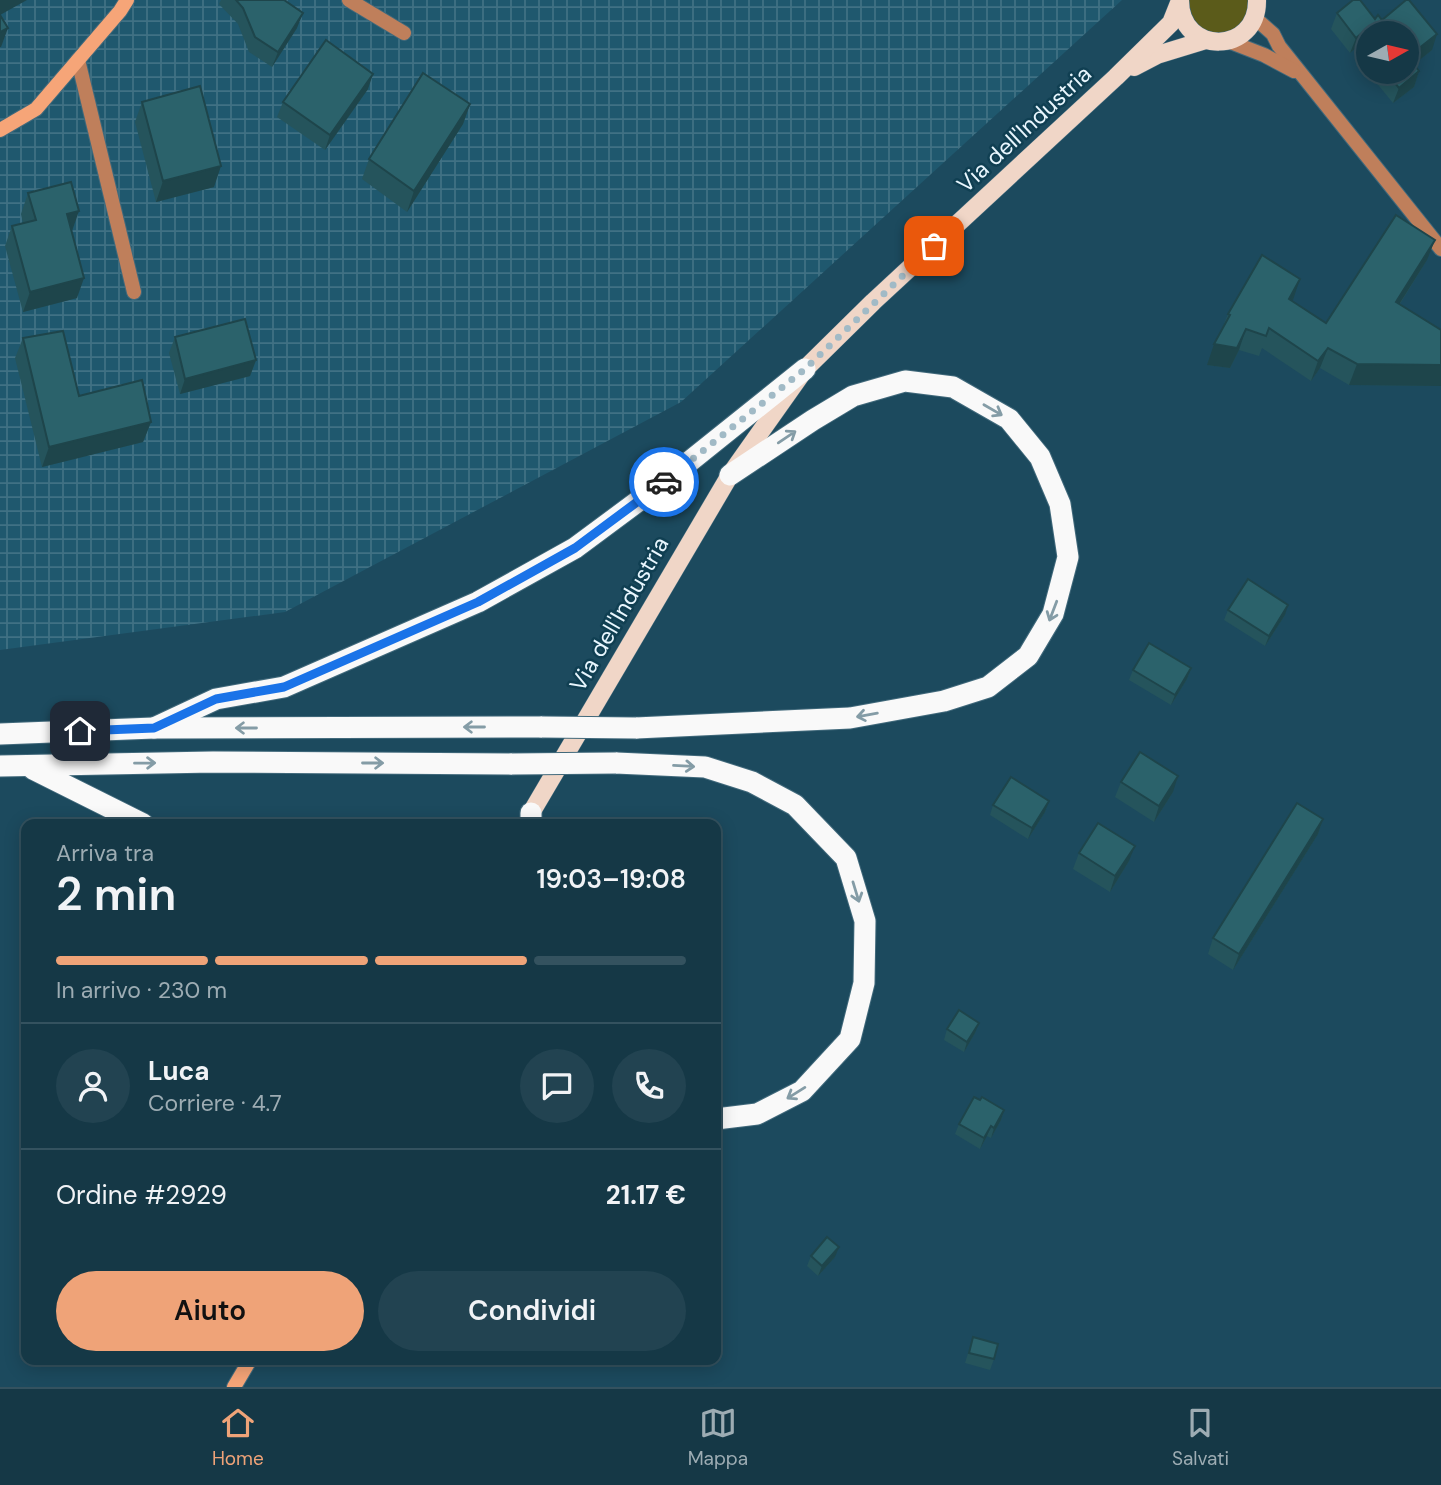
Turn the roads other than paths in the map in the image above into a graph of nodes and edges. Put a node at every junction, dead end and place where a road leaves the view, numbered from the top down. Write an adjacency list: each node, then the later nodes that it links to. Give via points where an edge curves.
1 (127, 0): 8 (street)
2 (349, 0): 5 (street)
3 (1180, 2): 6 (main road, via 1184,22); 9 (main road, Via dell'Industria, via 1171,23)
4 (1258, 5): 7 (main road, via 1244,33); 10 (street, via 1279,46)
5 (404, 33)
6 (1206, 40): 7 (main road, Via dell'Industria); 9 (main road, Via dell'Industria, via 1157,55)
7 (1227, 41): 10 (street, via 1288,66)
8 (78, 60): 11 (street, via 36,109); 13 (street)
9 (1116, 77): 14 (main road, Via dell'Industria)
10 (1309, 84): 12 (street)
11 (0, 130)
12 (1441, 249)
13 (134, 292)
14 (805, 369): 15 (main road, Via dell'Industria); 16 (highway, via 575,548 478,602 284,687 216,699)
15 (730, 475): 16 (highway, one-way to 16, bridge, via 853,396 905,381 953,387 1009,419 1040,457 1059,504 1068,558 1054,614 1028,656 988,687 944,701 850,718 636,728); 21 (main road, Via dell'Industria)
16 (154, 728): 17 (highway)
17 (0, 734)
18 (0, 766): 19 (highway)
19 (28, 766): 20 (highway); 22 (highway, one-way to 22, bridge, via 616,763 705,767 752,782 795,805 846,858 865,920 864,983 850,1039 802,1091 757,1114)
20 (133, 819)
21 (530, 819)
22 (721, 1118)
23 (247, 1365): 24 (street)
24 (234, 1387)

